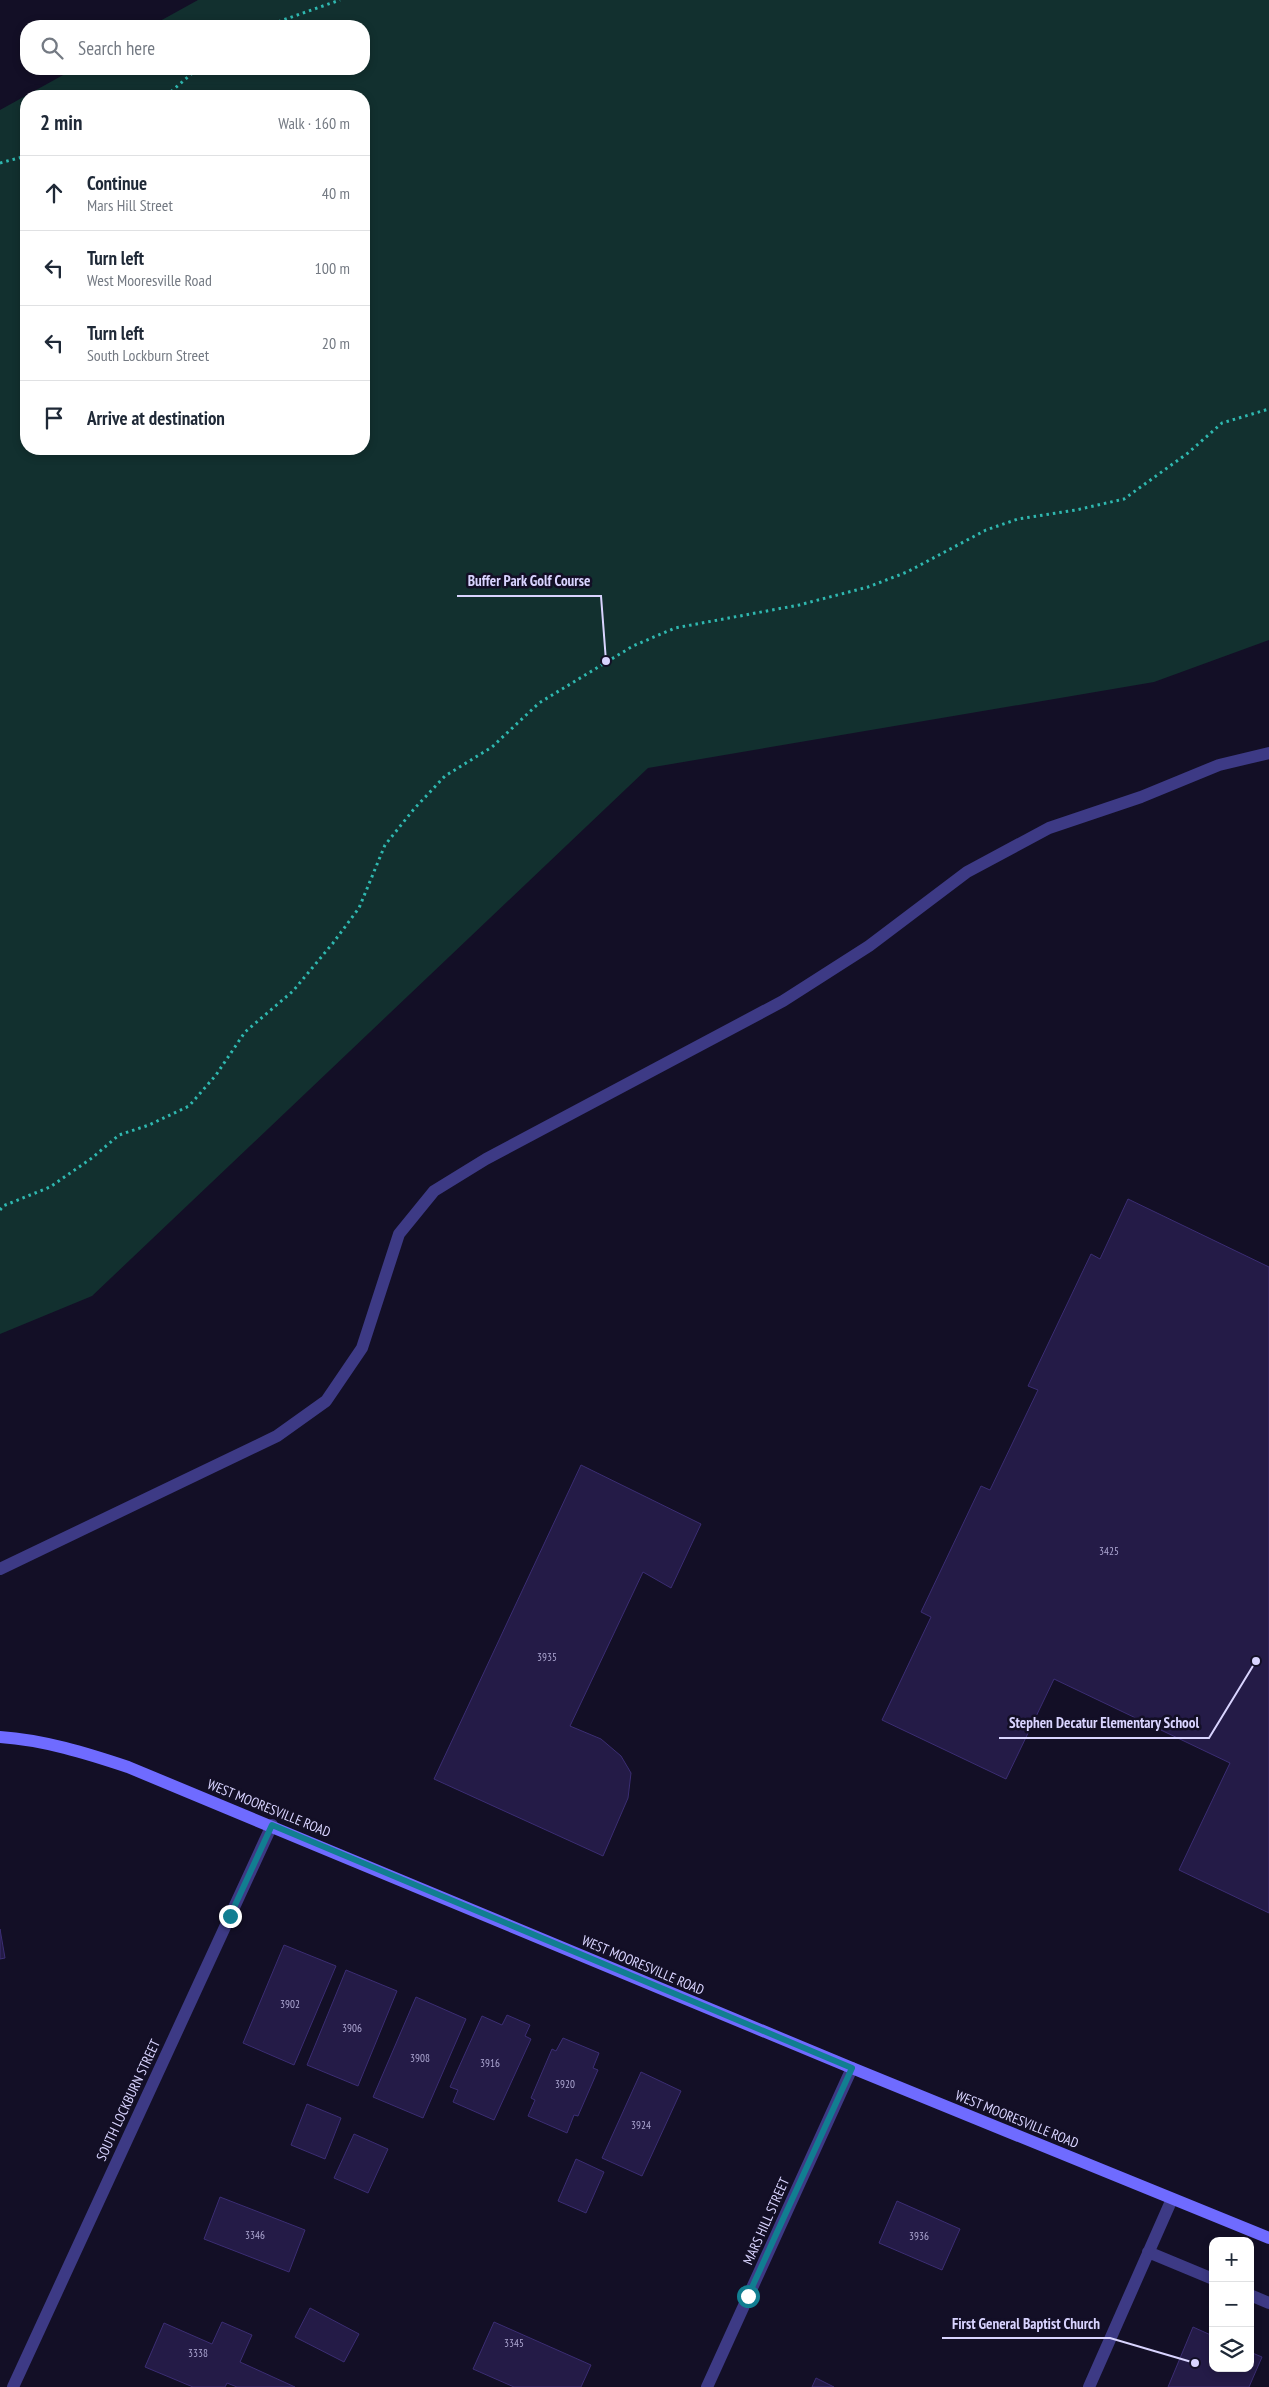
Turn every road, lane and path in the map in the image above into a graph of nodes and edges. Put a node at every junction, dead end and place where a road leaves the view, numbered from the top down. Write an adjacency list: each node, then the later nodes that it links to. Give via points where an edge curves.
1 (340, 0): 2 (path)
2 (283, 20)
3 (190, 75): 4 (path)
4 (173, 90)
5 (20, 157): 6 (path)
6 (0, 162)
7 (1269, 409): 9 (path, via 1222,423 1188,453 1124,499 1018,519 986,530 907,572 868,586 799,604 675,628 633,646 547,698 492,747 445,776 414,809 386,845 359,908 333,943 293,991 245,1032 216,1076 188,1106 119,1135 50,1187)
8 (1269, 753): 10 (street, via 1220,765 1141,797 1049,828 968,872 869,946 783,1001 486,1159 434,1191 399,1234 362,1348 326,1401 277,1436)
9 (0, 1210)
10 (0, 1569)
11 (0, 1737): 12 (main road, WEST MOORESVILLE ROAD, via 47,1744 120,1764)
12 (272, 1825): 13 (main road, WEST MOORESVILLE ROAD); 20 (street, SOUTH LOCKBURN STREET)
13 (852, 2068): 14 (main road, WEST MOORESVILLE ROAD); 21 (street, MARS HILL STREET)
14 (1172, 2199): 15 (main road, WEST MOORESVILLE ROAD); 16 (street)
15 (1269, 2238)
16 (1148, 2252): 17 (street); 22 (street)
17 (1209, 2278)
18 (1254, 2297): 19 (street)
19 (1269, 2303)
20 (13, 2387)
21 (707, 2387)
22 (1089, 2387)

